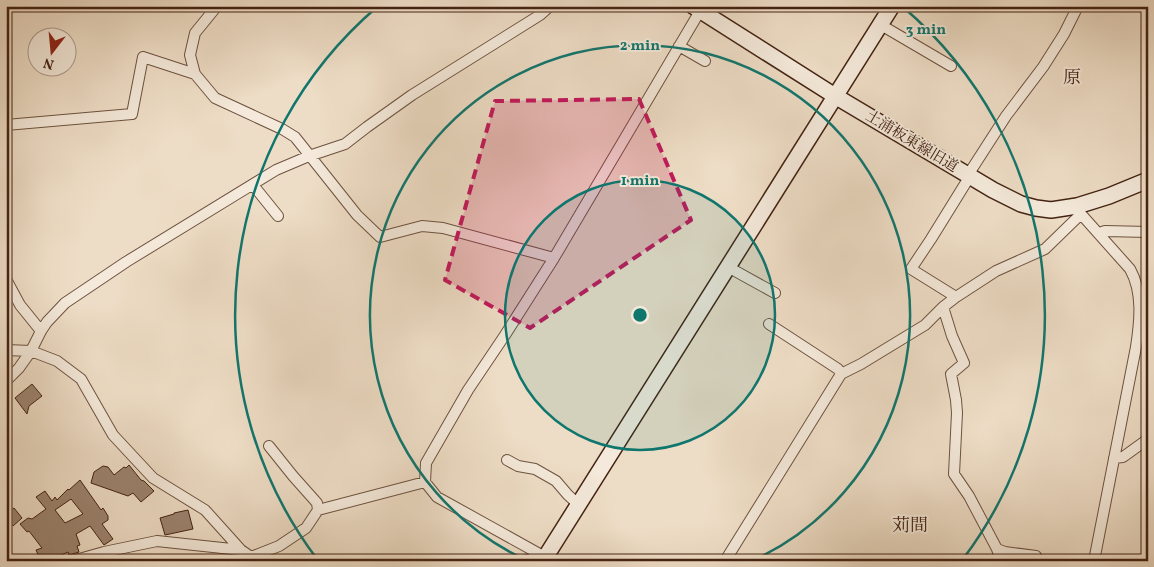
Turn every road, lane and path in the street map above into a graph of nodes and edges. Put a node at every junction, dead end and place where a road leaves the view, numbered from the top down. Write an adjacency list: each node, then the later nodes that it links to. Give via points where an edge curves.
1 (217, 6): 10 (street, via 195,33 190,55)
2 (550, 6): 13 (street, via 412,95 345,144)
3 (892, 6): 6 (street)
4 (1078, 6): 14 (street, via 1044,67 1006,116)
5 (696, 9): 7 (street); 11 (street, 土浦板東線旧道)
6 (880, 25): 9 (street); 11 (street)
7 (679, 46): 8 (street); 21 (street)
8 (705, 62)
9 (951, 66)
10 (196, 74): 12 (street, via 144,57 132,114); 13 (street, via 215,98 282,129 295,138)
11 (835, 96): 14 (street, 土浦板東線旧道); 22 (street)
12 (6, 125)
13 (309, 156): 16 (street, via 276,170); 21 (street, via 357,215 380,237 422,226 443,228)
14 (969, 175): 17 (street, 土浦板東線旧道, via 1021,204 1051,210); 25 (street, via 911,269)
15 (1148, 180): 17 (street, 土浦板東線旧道)
16 (253, 185): 18 (street); 28 (street, via 65,303)
17 (1079, 210): 20 (street); 25 (street, via 1045,249 996,271)
18 (278, 216)
19 (1148, 232): 20 (street)
20 (1099, 233): 35 (street, via 1134,276 1140,317)
21 (554, 258): 37 (street, via 468,390 426,463)
22 (728, 266): 24 (street); 38 (street)
23 (6, 279): 28 (street, via 20,305)
24 (775, 293)
25 (956, 297): 26 (street)
26 (943, 307): 31 (street, via 925,325); 40 (street, via 964,363 952,374 957,413 954,474)
27 (769, 324): 31 (street)
28 (41, 331): 30 (street)
29 (6, 350): 30 (street)
30 (31, 351): 32 (street); 41 (street, via 57,361 81,379 113,435 153,478 205,510)
31 (841, 374): 47 (street)
32 (6, 381)
33 (1148, 439): 35 (street, via 1123,457)
34 (269, 446): 39 (street, via 317,503)
35 (1114, 458): 49 (street)
36 (507, 460): 38 (street, via 535,469 556,482)
37 (425, 482): 39 (street); 44 (street, via 437,497)
38 (578, 504): 44 (street)
39 (318, 510): 43 (street, via 306,528)
40 (997, 549): 42 (street); 48 (street)
41 (241, 550): 43 (street); 45 (street, via 157,541)
42 (1036, 556)
43 (252, 559)
44 (547, 560): 46 (street)
45 (72, 561)
46 (522, 561)
47 (726, 561)
48 (1000, 561)
49 (1094, 561)

